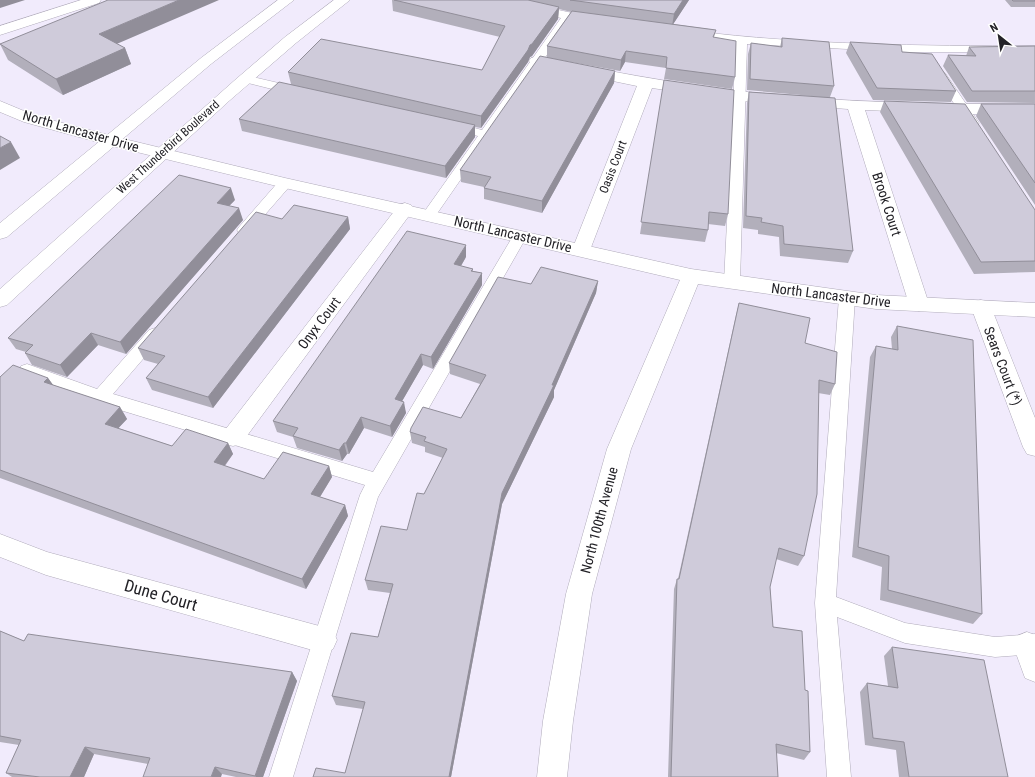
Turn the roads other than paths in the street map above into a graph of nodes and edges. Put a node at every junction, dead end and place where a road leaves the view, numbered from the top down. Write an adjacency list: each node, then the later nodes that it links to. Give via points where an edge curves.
1 (94, 0): 7 (street)
2 (287, 0): 24 (street, via 206,61)
3 (343, 0): 13 (street, West Thunderbird Boulevard)
4 (498, 0): 5 (lane)
5 (568, 16): 6 (lane); 12 (lane)
6 (598, 20)
7 (0, 31)
8 (682, 32): 9 (lane)
9 (742, 40): 10 (lane); 16 (lane)
10 (924, 49): 11 (lane); 19 (lane)
11 (1035, 49)
12 (536, 61): 14 (street); 22 (lane)
13 (244, 79): 15 (lane); 25 (street, West Thunderbird Boulevard)
14 (646, 83): 16 (street); 32 (street, Oasis Court)
15 (306, 93)
16 (740, 96): 17 (street); 34 (lane)
17 (855, 105): 19 (street); 37 (street, Brook Court)
18 (0, 106): 24 (street, North Lancaster Drive, via 30,119)
19 (964, 109): 20 (street); 23 (lane)
20 (1035, 109)
21 (439, 123): 22 (lane)
22 (485, 134): 28 (lane)
23 (981, 135)
24 (112, 141): 25 (street, North Lancaster Drive); 29 (street)
25 (160, 153): 26 (street, North Lancaster Drive); 36 (street, West Thunderbird Boulevard)
26 (285, 183): 27 (street, North Lancaster Drive); 31 (lane)
27 (405, 210): 28 (street, North Lancaster Drive); 43 (street, Onyx Court)
28 (429, 215): 30 (street, North Lancaster Drive)
29 (0, 233)
30 (520, 236): 32 (street, North Lancaster Drive); 45 (lane)
31 (234, 242)
32 (581, 250): 33 (street, North Lancaster Drive)
33 (691, 276): 34 (street, North Lancaster Drive); 51 (street, North 100th Avenue, via 619,449 579,594 558,721)
34 (732, 282): 35 (street, North Lancaster Drive)
35 (847, 298): 37 (street, North Lancaster Drive); 47 (lane)
36 (0, 300)
37 (920, 304): 38 (street, North Lancaster Drive)
38 (980, 307): 39 (street, North Lancaster Drive); 44 (street, Sears Court (*))
39 (1035, 310)
40 (162, 326): 42 (lane)
41 (20, 368): 42 (lane)
42 (100, 397): 43 (lane)
43 (232, 437): 45 (lane)
44 (1035, 447)
45 (377, 481): 48 (lane, via 369,495)
46 (0, 545): 48 (street, Dune Court, via 46,563)
47 (824, 603): 49 (lane, via 905,633); 52 (lane)
48 (323, 640): 50 (lane)
49 (1032, 652)
50 (281, 777)
51 (552, 777)
52 (839, 777)

